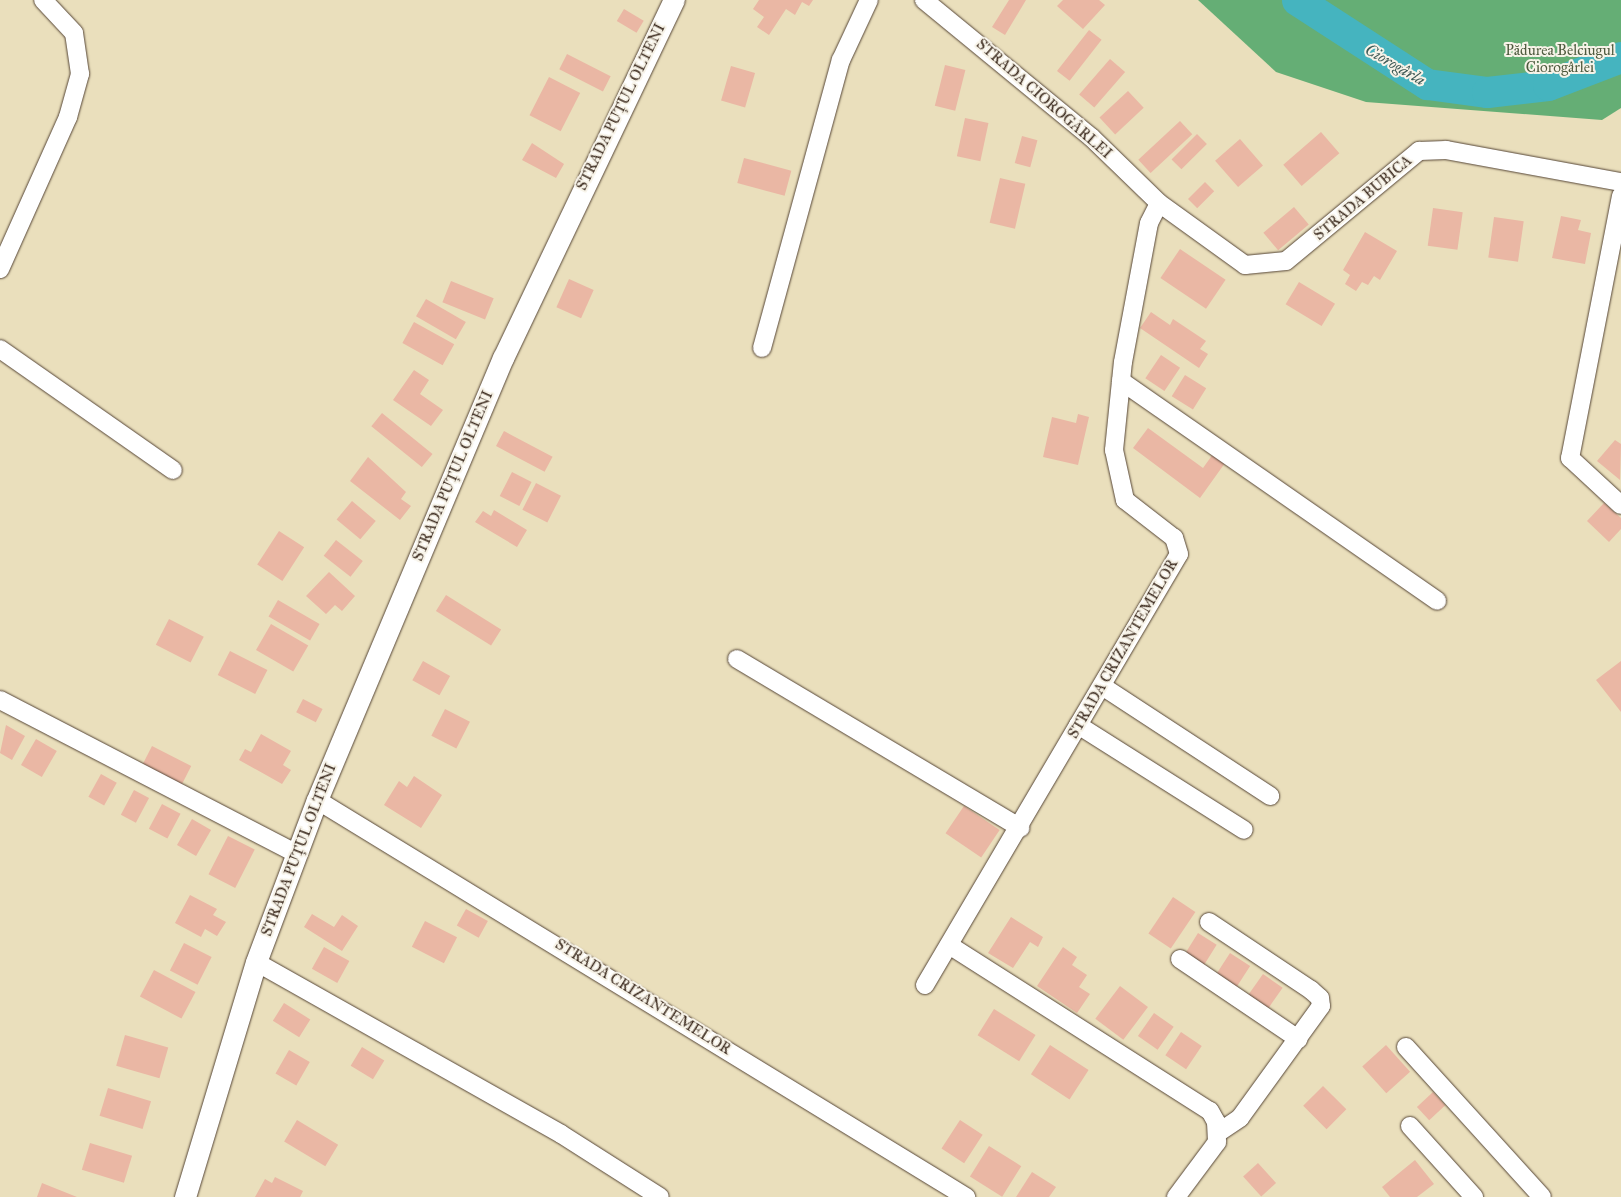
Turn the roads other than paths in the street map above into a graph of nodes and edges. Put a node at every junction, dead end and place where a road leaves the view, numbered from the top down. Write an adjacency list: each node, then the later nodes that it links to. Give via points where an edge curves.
1 (43, 0): 8 (street, via 74,33 80,74 68,117)
2 (674, 0): 20 (street, STRADA PUȚUL OLTENI, via 503,358)
3 (869, 0): 9 (street, via 841,60)
4 (924, 0): 7 (street, STRADA CIOROGÂRLEI, via 1091,136)
5 (1621, 182): 7 (street, STRADA BUBICA, via 1446,150 1419,151 1304,248 1268,266 1245,265 1231,257)
6 (1621, 196): 13 (street, via 1570,458)
7 (1159, 203): 11 (street, STRADA CRIZANTEMELOR, via 1149,223)
8 (0, 269)
9 (762, 348)
10 (0, 349): 12 (street)
11 (1121, 381): 14 (street); 16 (street, STRADA CRIZANTEMELOR, via 1114,450 1125,500 1174,538 1178,554)
12 (173, 470)
13 (1621, 505)
14 (1437, 601)
15 (737, 659): 21 (street)
16 (1102, 686): 18 (street, STRADA CRIZANTEMELOR); 19 (street)
17 (0, 700): 23 (street)
18 (1078, 726): 21 (street, STRADA CRIZANTEMELOR); 22 (street)
19 (1270, 796)
20 (317, 800): 23 (street, STRADA PUȚUL OLTENI); 35 (street, STRADA CRIZANTEMELOR)
21 (1020, 828): 25 (street, STRADA CRIZANTEMELOR)
22 (1244, 830)
23 (297, 854): 27 (street, STRADA PUȚUL OLTENI)
24 (1209, 922): 29 (street, via 1320,998 1316,1015)
25 (949, 945): 28 (street, STRADA CRIZANTEMELOR); 32 (street, via 1199,1100 1210,1111)
26 (1180, 959): 29 (street)
27 (256, 962): 33 (street, STRADA PUȚUL OLTENI); 34 (street, via 561,1134)
28 (925, 985)
29 (1298, 1039): 32 (street, via 1240,1118)
30 (1406, 1047): 38 (street)
31 (1410, 1126): 37 (street)
32 (1218, 1133): 36 (street, via 1210,1154)
33 (185, 1197)
34 (660, 1197)
35 (966, 1197)
36 (1176, 1197)
37 (1474, 1197)
38 (1542, 1197)

